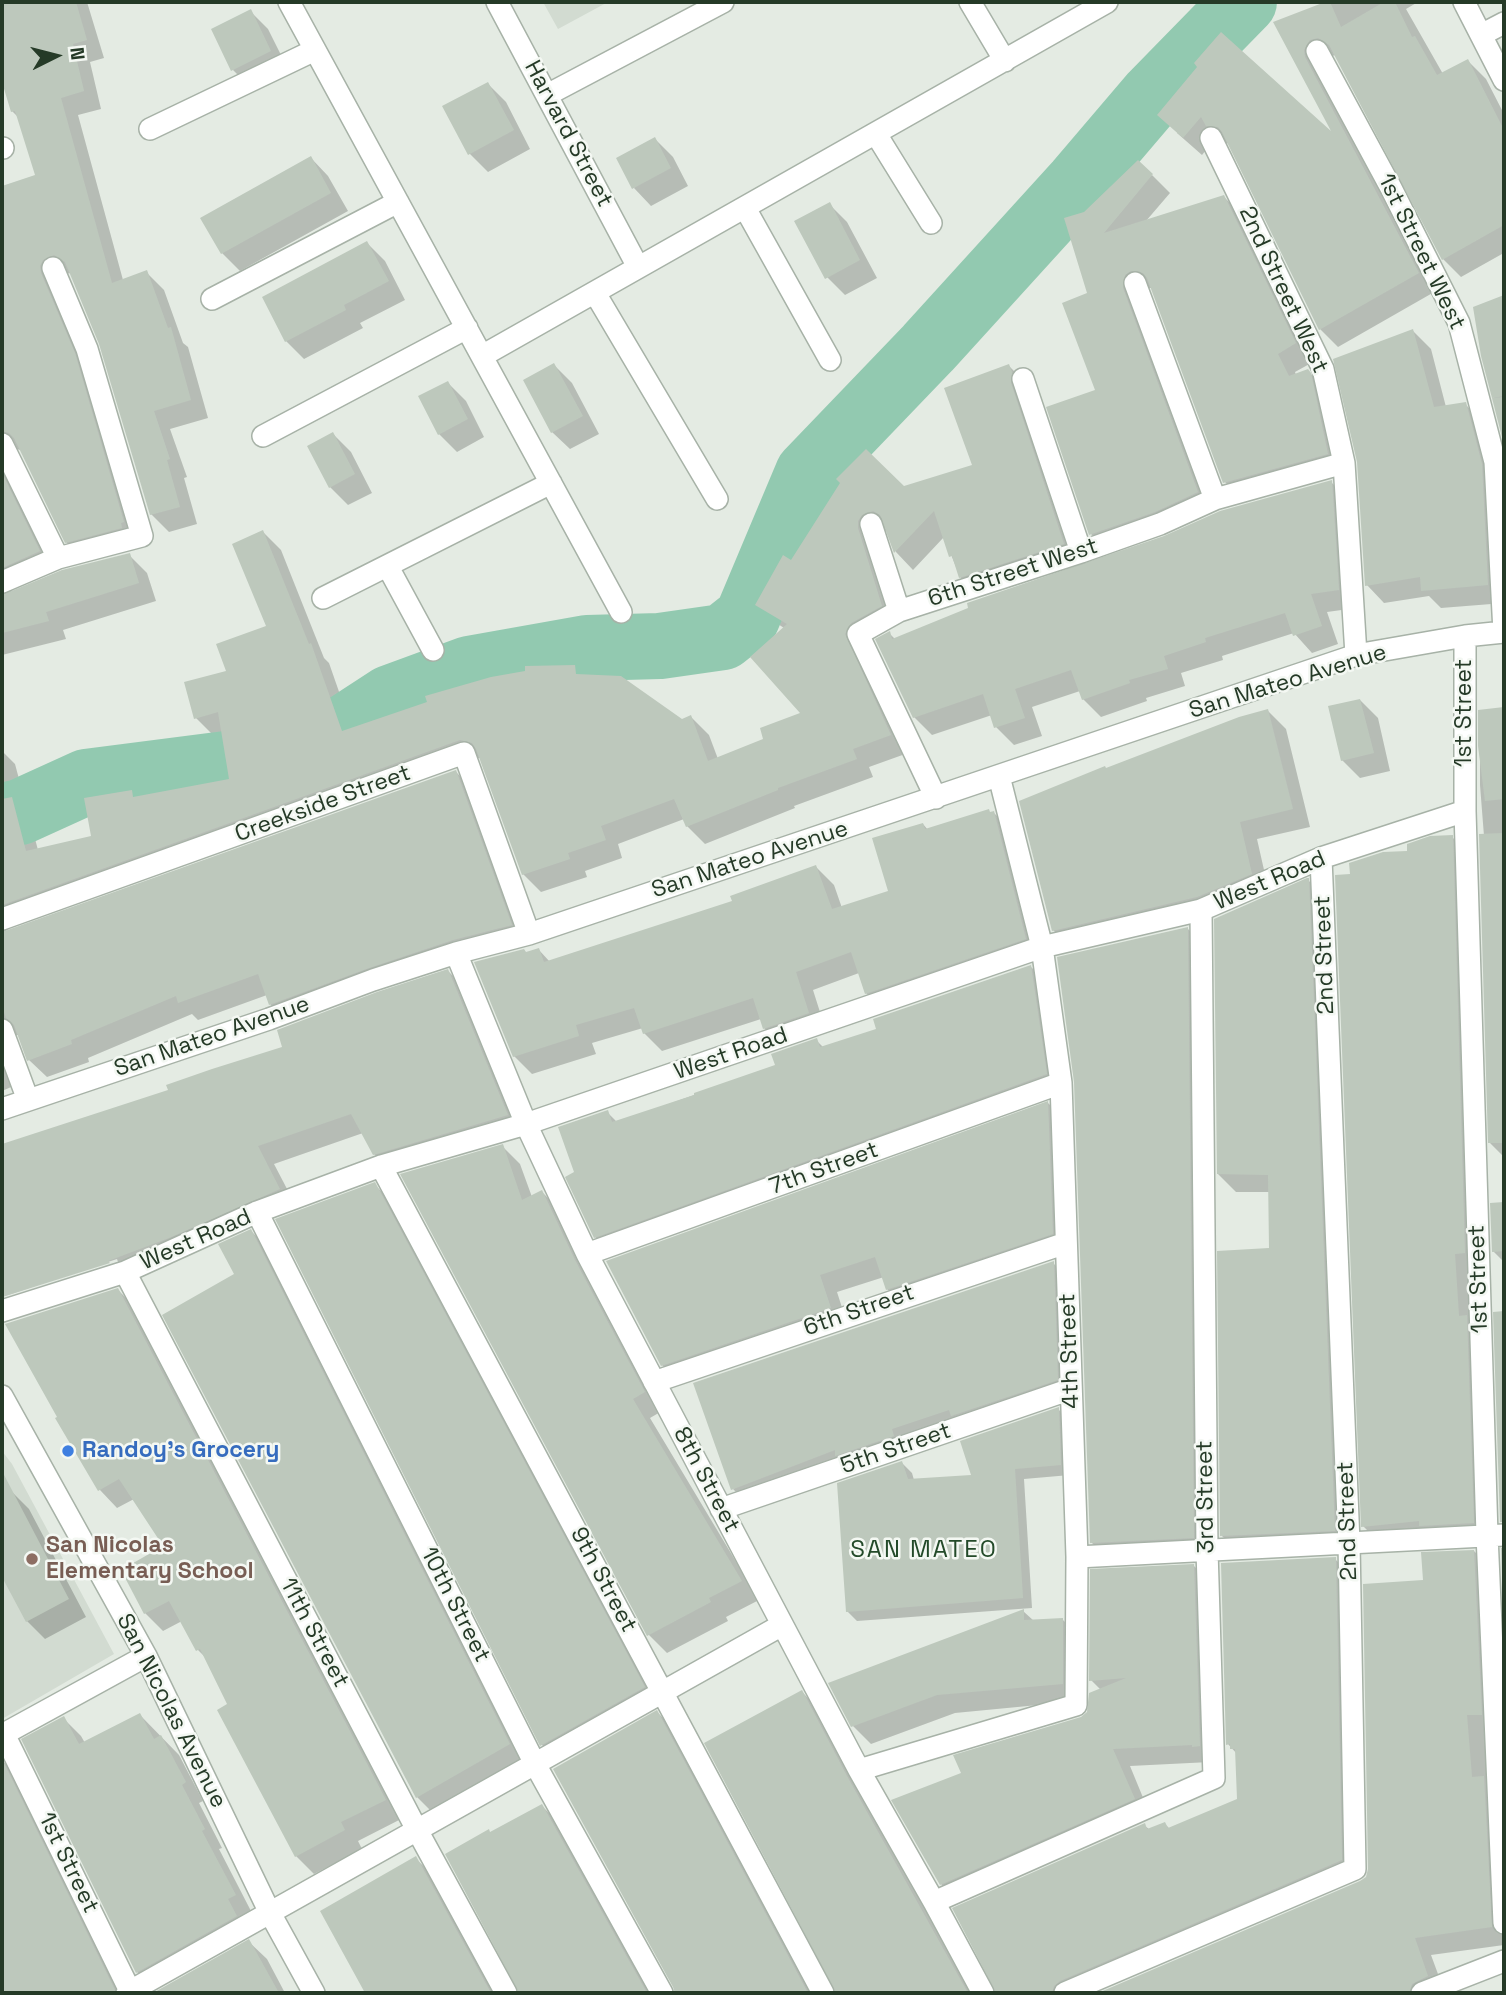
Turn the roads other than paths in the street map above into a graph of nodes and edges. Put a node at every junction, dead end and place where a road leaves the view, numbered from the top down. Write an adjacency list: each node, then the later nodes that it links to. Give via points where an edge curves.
1 (289, 2): 9 (street)
2 (497, 2): 13 (street, Harvard Street)
3 (723, 2): 13 (street)
4 (970, 2): 11 (street)
5 (1107, 2): 11 (street)
6 (1464, 2): 8 (street)
7 (1504, 23): 8 (street)
8 (1481, 35): 12 (street)
9 (315, 50): 14 (street); 17 (street)
10 (1317, 51): 43 (street, 1st Street West, via 1459,323 1495,462)
11 (1005, 61): 15 (street)
12 (1504, 80)
13 (547, 95): 20 (street, Harvard Street)
14 (150, 129)
15 (876, 134): 18 (street); 19 (street)
16 (1211, 138): 31 (street, 2nd Street West, via 1322,369)
17 (398, 202): 24 (street); 25 (street)
18 (745, 208): 20 (street); 27 (street)
19 (930, 223)
20 (638, 267): 23 (street)
21 (53, 268): 37 (street, via 87,349 142,536)
22 (1135, 283): 34 (street)
23 (595, 293): 26 (street); 33 (street)
24 (212, 299)
25 (467, 328): 26 (street); 29 (street)
26 (482, 356): 32 (street)
27 (830, 360)
28 (1023, 379): 36 (street)
29 (263, 436)
30 (2, 444): 37 (street)
31 (1344, 463): 34 (street, 6th Street West); 46 (street, 2nd Street West)
32 (551, 483): 38 (street); 42 (street)
33 (717, 499)
34 (1215, 499): 36 (street, 6th Street West)
35 (871, 524): 41 (street)
36 (1081, 552): 41 (street, 6th Street West)
37 (58, 558): 39 (street)
38 (388, 567): 40 (street); 45 (street)
39 (2, 582)
40 (323, 598)
41 (899, 611): 48 (street, 6th Street West, via 858,634)
42 (621, 612)
43 (1504, 632): 44 (street, San Mateo Avenue)
44 (1465, 636): 46 (street, San Mateo Avenue); 49 (street, 1st Street)
45 (433, 650)
46 (1356, 655): 47 (street, San Mateo Avenue)
47 (999, 776): 48 (street, San Mateo Avenue); 54 (street, 4th Street)
48 (936, 798): 53 (street, San Mateo Avenue)
49 (1465, 811): 50 (street, West Road); 72 (street, 1st Street)
50 (1321, 858): 51 (street, West Road); 73 (street, 2nd Street)
51 (1201, 910): 54 (street, West Road); 74 (street, 3rd Street)
52 (2, 919): 53 (street, Creekside Street, via 464,753)
53 (529, 934): 55 (street, San Mateo Avenue)
54 (1042, 947): 57 (street, 4th Street); 60 (street, West Road)
55 (456, 953): 58 (street, San Mateo Avenue); 60 (street, 8th Street)
56 (2, 1030): 58 (street)
57 (1061, 1083): 63 (street, 4th Street); 64 (street, 7th Street)
58 (28, 1100): 59 (street, San Mateo Avenue)
59 (2, 1109)
60 (526, 1125): 61 (street, West Road); 64 (street, 8th Street)
61 (381, 1166): 62 (street, West Road); 78 (street, 9th Street)
62 (257, 1212): 65 (street, West Road); 80 (street, 10th Street)
63 (1066, 1243): 67 (street, 6th Street); 68 (street, 4th Street)
64 (587, 1254): 67 (street, 8th Street)
65 (125, 1272): 66 (street, West Road); 82 (street, 11th Street)
66 (2, 1311)
67 (654, 1382): 71 (street, 8th Street)
68 (1071, 1389): 71 (street, 5th Street); 75 (street, 4th Street)
69 (2, 1396): 70 (street, San Nicolas Avenue)
70 (7, 1422): 77 (street, San Nicolas Avenue)
71 (721, 1509): 76 (street, 8th Street)
72 (1496, 1535): 73 (street); 85 (street, 1st Street)
73 (1349, 1543): 74 (street); 93 (street, 2nd Street, via 1355,1869)
74 (1207, 1550): 75 (street); 83 (street, 3rd Street, via 1214,1778)
75 (1077, 1557): 81 (street, 4th Street, via 1076,1705)
76 (782, 1625): 78 (street); 81 (street, 8th Street)
77 (146, 1656): 79 (street); 84 (street, San Nicolas Avenue)
78 (663, 1692): 80 (street); 91 (street, 9th Street)
79 (3, 1734): 87 (street, 1st Street)
80 (535, 1764): 82 (street); 90 (street, 10th Street)
81 (859, 1770): 83 (street, 8th Street)
82 (417, 1830): 84 (street); 89 (street, 11th Street)
83 (934, 1902): 92 (street, 8th Street)
84 (270, 1913): 87 (street); 88 (street, San Nicolas Avenue)
85 (1504, 1923)
86 (1504, 1961): 94 (street)
87 (129, 1993)
88 (314, 1993)
89 (506, 1993)
90 (662, 1993)
91 (823, 1993)
92 (983, 1993)
93 (1065, 1993)
94 (1422, 1993)

